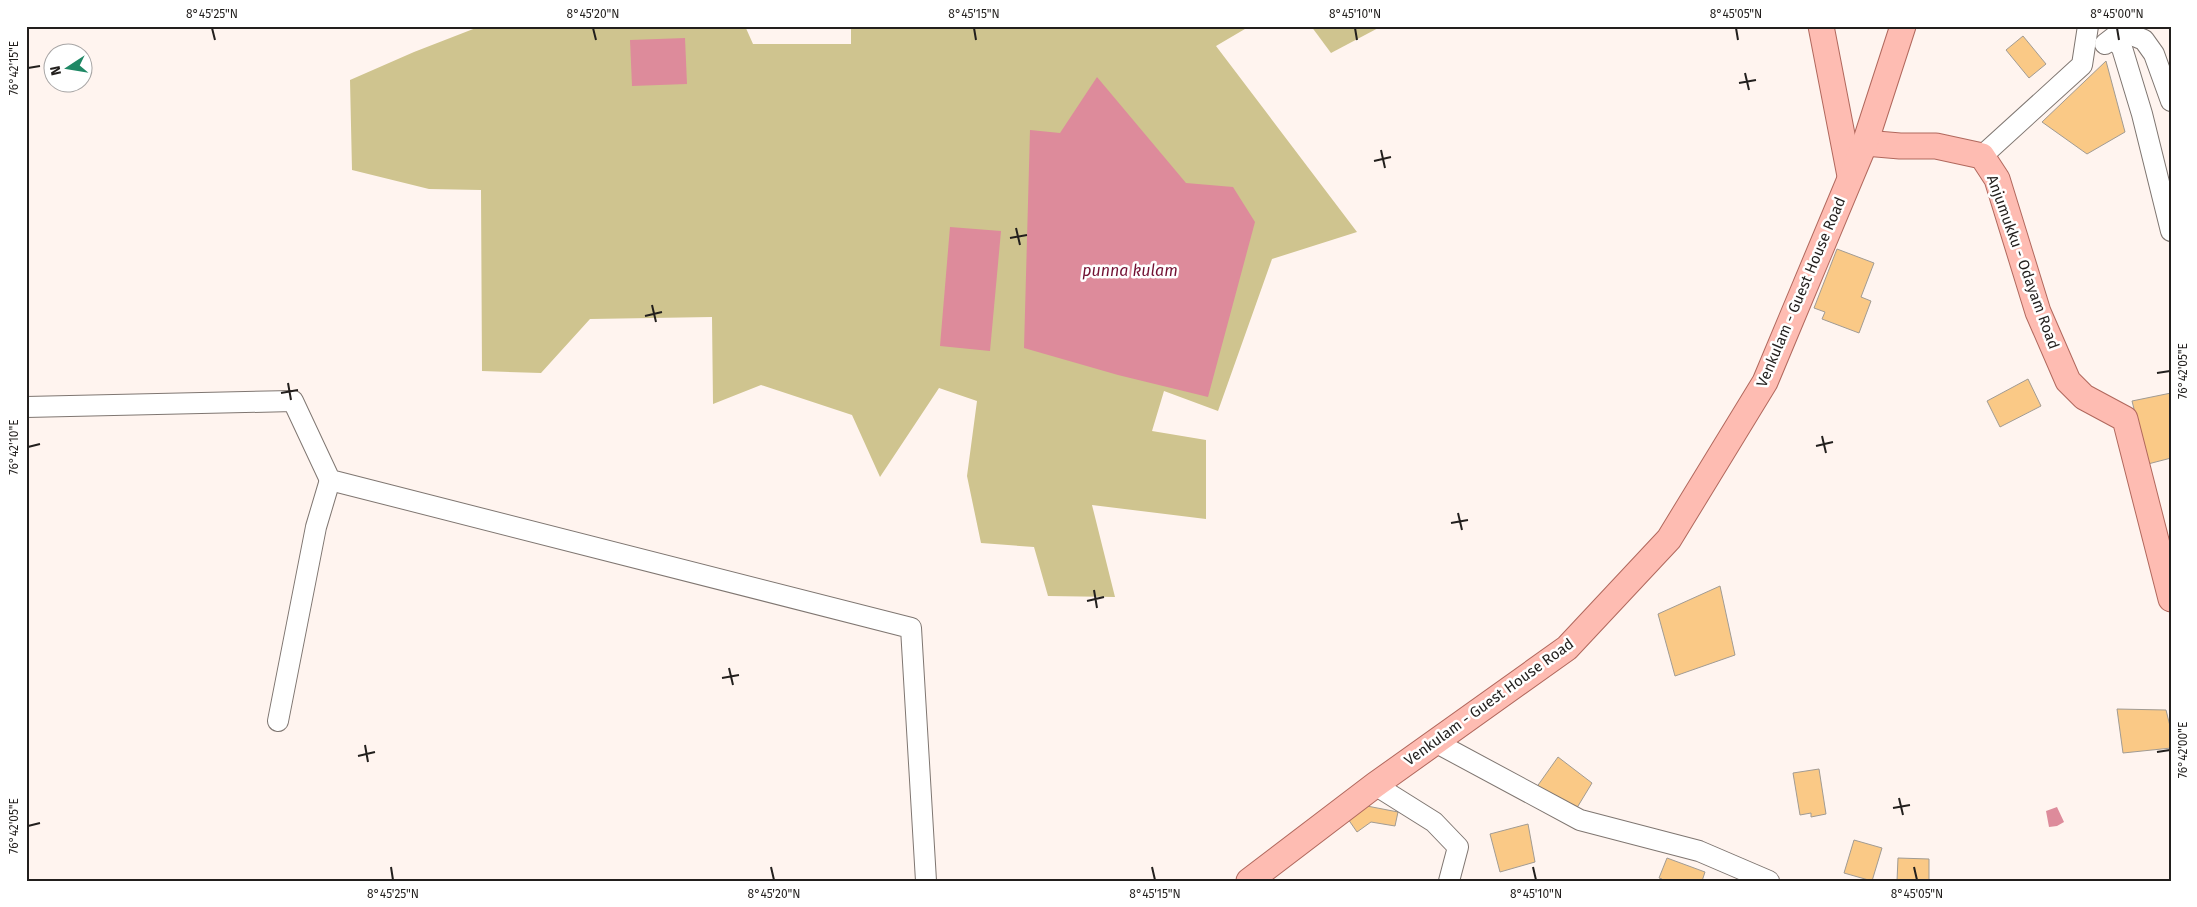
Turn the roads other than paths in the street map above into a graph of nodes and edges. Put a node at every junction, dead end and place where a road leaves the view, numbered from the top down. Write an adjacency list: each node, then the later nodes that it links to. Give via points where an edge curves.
1 (1821, 26): 9 (main road)
2 (1903, 26): 7 (main road, Venkulam - Guest House Road)
3 (2088, 26): 5 (street)
4 (2111, 40): 5 (street, via 2099,48); 6 (street, via 2125,32 2144,40 2154,54); 10 (street, via 2122,48)
5 (2085, 49): 8 (street, via 2082,65)
6 (2171, 101)
7 (1865, 143): 8 (main road, Anjumukku - Odayam Road, via 1936,146); 9 (main road, Venkulam - Guest House Road)
8 (1982, 156): 13 (main road, Anjumukku - Odayam Road, via 1996,179 2038,312 2068,381 2084,396 2125,419)
9 (1850, 176): 15 (main road, Venkulam - Guest House Road, via 1765,382 1669,539 1567,648)
10 (2171, 231)
11 (26, 407): 12 (street, via 293,401)
12 (330, 480): 14 (street, via 316,527); 17 (street, via 911,628)
13 (2171, 599)
14 (278, 721)
15 (1435, 742): 16 (main road, Venkulam - Guest House Road); 20 (street, via 1580,820 1699,851)
16 (1375, 785): 18 (main road, Venkulam - Guest House Road); 19 (street, via 1434,822 1458,847)
17 (926, 881)
18 (1249, 881)
19 (1449, 881)
20 (1769, 881)

